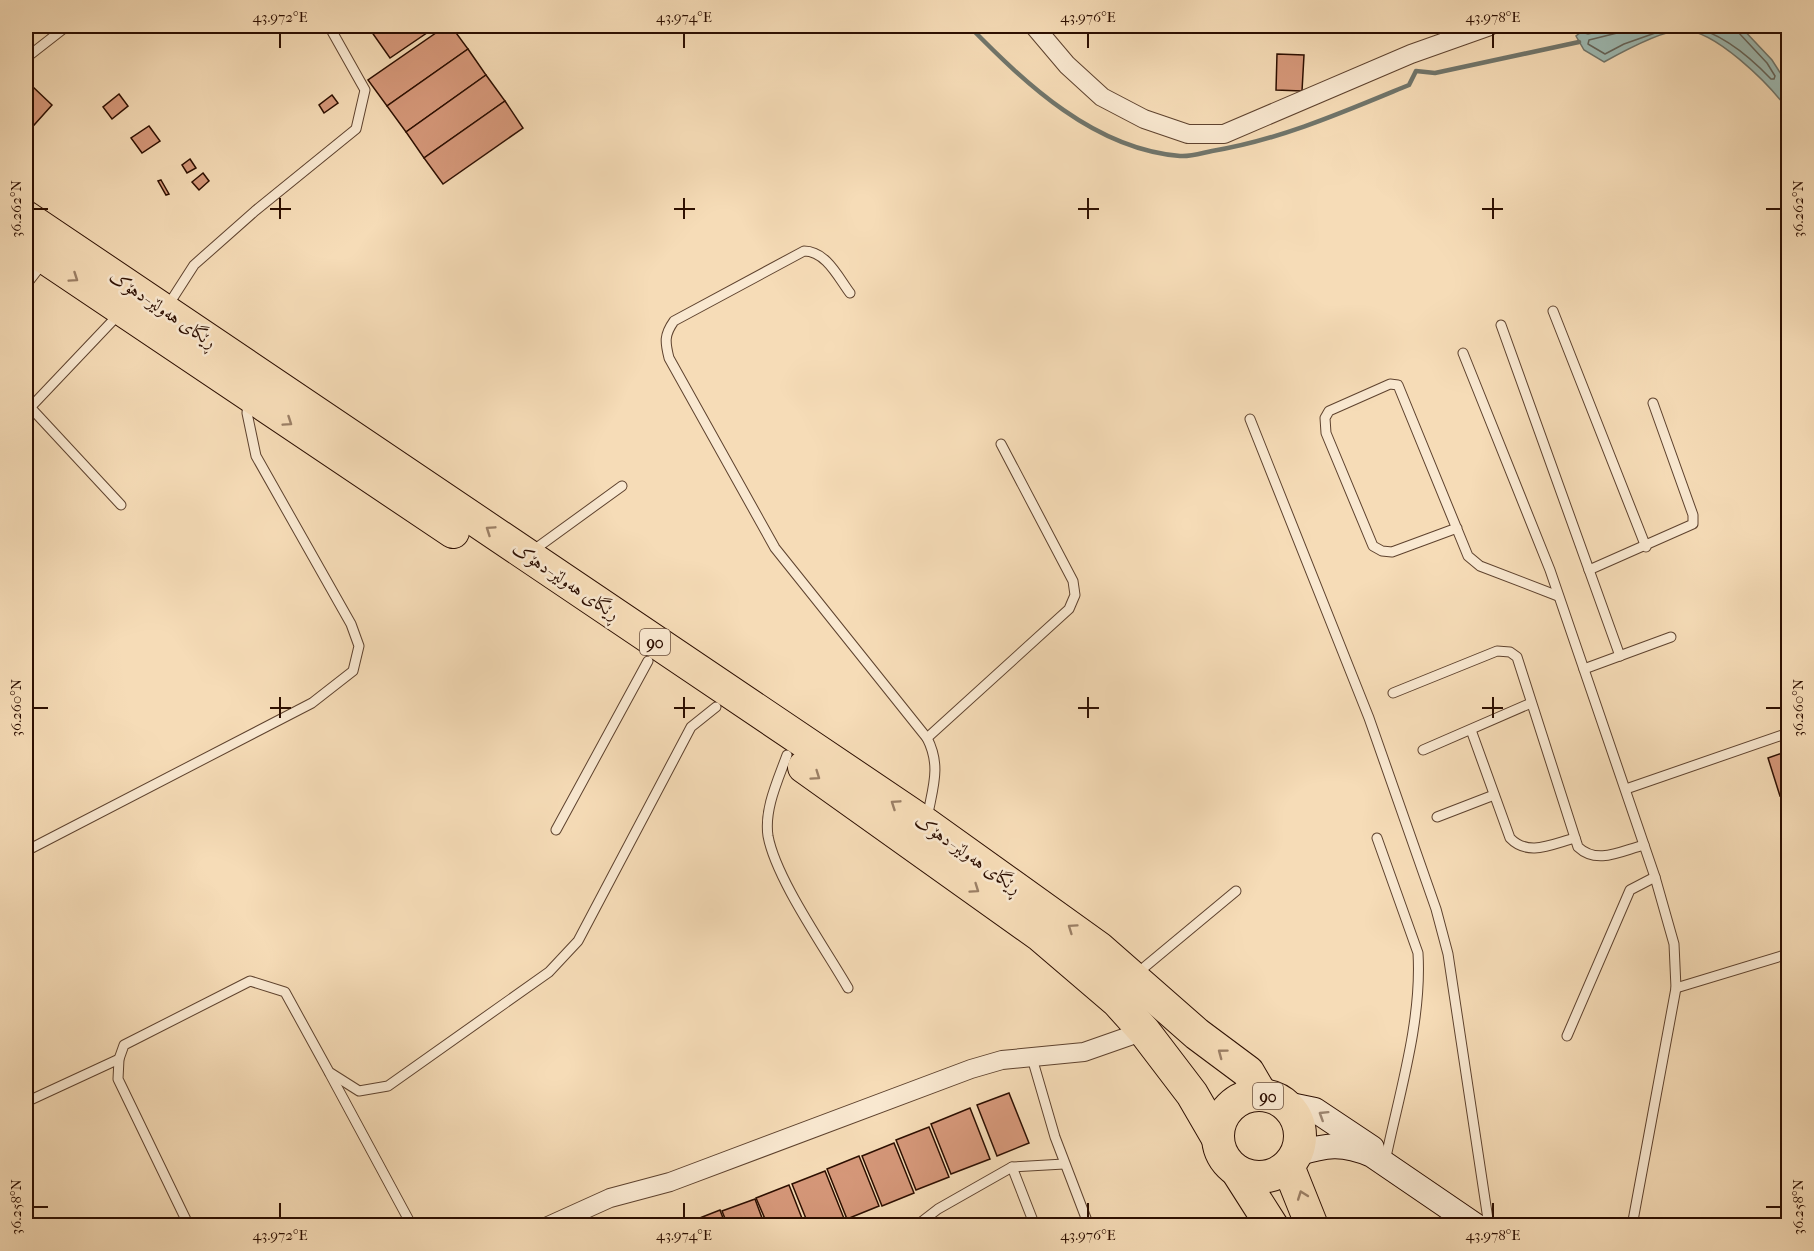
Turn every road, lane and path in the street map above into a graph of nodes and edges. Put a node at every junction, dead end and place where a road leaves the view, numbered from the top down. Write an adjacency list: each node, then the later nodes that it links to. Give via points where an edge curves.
1 (67, 26): 5 (lane)
2 (329, 26): 11 (lane, via 365,90 356,129 194,265)
3 (1034, 26): 4 (street, via 1067,65 1102,97 1144,119 1188,134 1224,134 1411,54)
4 (1490, 26)
5 (26, 58)
6 (26, 217): 11 (highway, ڕێگای هەولێر-دهۆک / 90)
7 (36, 252): 8 (lane); 10 (highway, ڕێگای هەولێر-دهۆک / 90, one-way to 10)
8 (26, 285)
9 (850, 293): 36 (lane, via 823,257 815,251 804,251 674,321 665,343 669,358 775,548)
10 (122, 311): 15 (highway, ڕێگای هەولێر-دهۆک / 90); 17 (lane)
11 (165, 311): 24 (highway, ڕێگای هەولێر-دهۆک / 90, one-way to 11)
12 (1553, 311): 23 (lane)
13 (1501, 325): 25 (lane)
14 (1464, 353): 26 (lane)
15 (248, 395): 29 (highway, ڕێگای هەولێر-دهۆک / 90, one-way to 29); 47 (lane, via 247,413 256,456 351,624 359,646 352,671 312,704)
16 (1653, 403): 23 (lane, via 1693,524)
17 (28, 410): 21 (lane)
18 (1250, 418): 77 (lane, via 1368,718 1436,909 1448,954)
19 (1000, 444): 36 (lane, via 1073,581 1075,595 1069,609)
20 (622, 486): 24 (lane)
21 (121, 505)
22 (1457, 528): 22 (lane, via 1392,552 1373,546 1326,433 1325,418 1329,411 1390,384 1398,385); 26 (lane, via 1468,556 1480,566)
23 (1646, 547): 25 (lane)
24 (526, 555): 42 (highway, ڕێگای هەولێر-دهۆک / 90, one-way to 24)
25 (1589, 570): 28 (lane)
26 (1558, 596): 30 (lane)
27 (1671, 637): 28 (lane)
28 (1620, 656): 30 (lane)
29 (648, 661): 33 (highway, ڕێگای هەولێر-دهۆک / 90); 43 (lane)
30 (1584, 669): 39 (lane)
31 (1393, 693): 32 (lane, via 1497,651 1517,657)
32 (1531, 703): 34 (lane); 45 (lane)
33 (716, 707): 38 (highway, ڕێگای هەولێر-دهۆک / 90); 58 (lane, via 691,727 578,940 549,972 388,1086 359,1091)
34 (1471, 730): 37 (lane); 40 (lane)
35 (1788, 733): 39 (lane)
36 (927, 738): 42 (lane, via 937,765)
37 (1423, 750)
38 (787, 755): 52 (lane, via 770,801 768,835 778,867); 54 (highway, ڕێگای هەولێر-دهۆک / 90, one-way to 54, via 1041,936 1117,1001)
39 (1626, 789): 46 (lane)
40 (1494, 795): 41 (lane); 45 (lane, via 1510,838 1519,848 1531,849)
41 (1437, 817)
42 (926, 824): 51 (highway, ڕێگای هەولێر-دهۆک / 90, one-way to 42, via 1099,948)
43 (556, 831)
44 (1377, 838): 62 (lane, via 1418,953 1419,971 1411,1038)
45 (1575, 838): 46 (lane, via 1586,855 1598,858)
46 (1644, 845): 48 (lane)
47 (26, 851)
48 (1655, 877): 53 (lane, via 1674,944); 55 (lane, via 1630,890)
49 (1236, 891): 51 (lane)
50 (1788, 954): 53 (lane)
51 (1131, 978): 59 (highway, ڕێگای هەولێر-دهۆک / 90, one-way to 51, via 1248,1072)
52 (848, 988)
53 (1676, 988): 78 (lane)
54 (1144, 1031): 56 (street, via 1084,1052); 61 (highway, ڕێگای هەولێر-دهۆک / 90, via 1192,1094)
55 (1567, 1036)
56 (1032, 1058): 64 (lane); 70 (street, via 1002,1060 971,1069 670,1182 610,1198)
57 (119, 1059): 58 (lane, via 124,1045 250,981 285,992); 60 (lane); 68 (lane, via 118,1079)
58 (329, 1072): 69 (lane)
59 (1274, 1099): 61 (highway, 90, via 1248,1096 1235,1101 1219,1123); 62 (street, one-way to 59, via 1315,1110); 63 (highway, 90, via 1295,1115 1300,1128 1300,1141)
60 (26, 1102)
61 (1217, 1137): 66 (highway, 90, via 1227,1162)
62 (1386, 1157): 67 (street)
63 (1292, 1160): 66 (highway, via 1277,1173 1264,1177); 67 (street, via 1325,1145 1354,1147); 75 (highway, 90, one-way to 63)
64 (1064, 1164): 65 (lane); 73 (lane)
65 (1012, 1167): 71 (lane); 72 (lane)
66 (1237, 1171): 74 (highway, 90)
67 (1421, 1187): 76 (street)
68 (189, 1226)
69 (412, 1226)
70 (548, 1226)
71 (916, 1226)
72 (1035, 1226)
73 (1089, 1226)
74 (1272, 1226)
75 (1312, 1226)
76 (1476, 1226)
77 (1489, 1226)
78 (1632, 1226)

